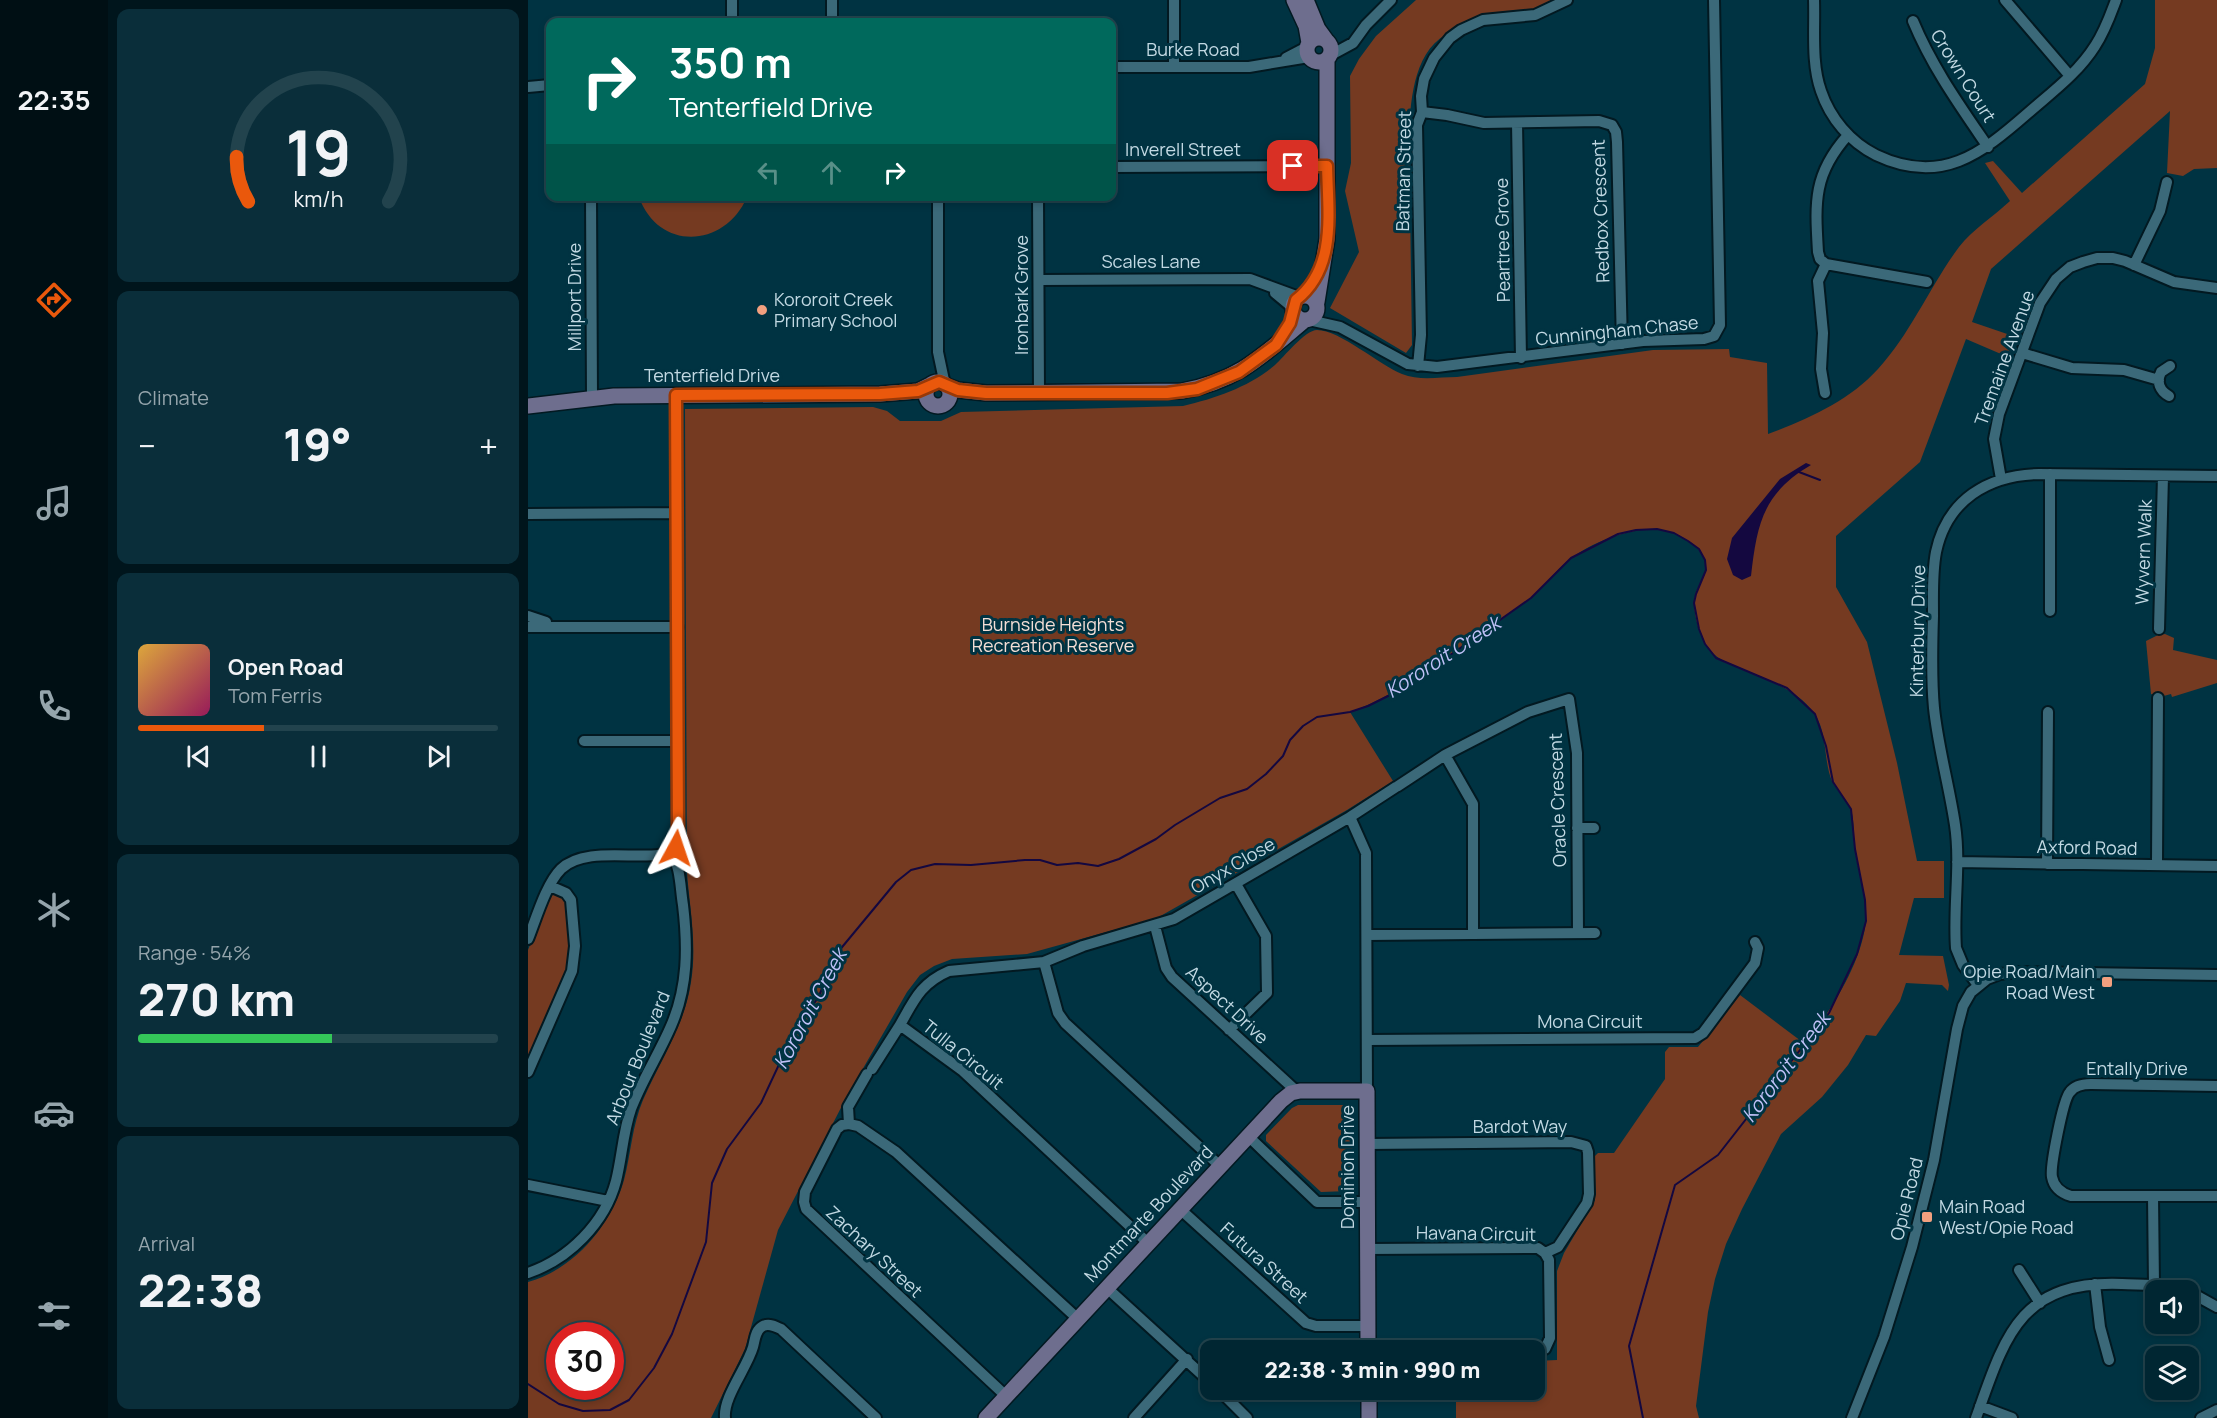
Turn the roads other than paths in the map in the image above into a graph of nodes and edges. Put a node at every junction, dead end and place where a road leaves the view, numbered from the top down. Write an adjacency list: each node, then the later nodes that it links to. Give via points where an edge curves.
1 (732, 0): 12 (street)
2 (832, 0): 13 (street)
3 (1174, 0): 17 (street)
4 (1294, 0): 15 (street)
5 (1306, 0): 15 (street, via 1318,29)
6 (1391, 0): 15 (street, Burke Road, via 1358,37)
7 (1567, 0): 21 (street, Batman Street, via 1535,15 1483,20 1450,38 1424,79)
8 (1714, 0): 37 (street, Cunningham Chase, via 1719,329 1714,336 1704,339)
9 (1814, 0): 23 (street, via 1817,78 1831,114)
10 (2005, 0): 18 (street)
11 (2116, 0): 18 (street, via 2096,45)
12 (732, 18)
13 (832, 18)
14 (1912, 21): 24 (street, Crown Court, via 1944,83)
15 (1318, 51): 17 (street, Burke Road, via 1249,67); 25 (street, via 1327,92)
16 (1116, 67): 17 (street, Burke Road)
17 (1174, 67)
18 (2070, 76): 24 (street)
19 (546, 85): 20 (street)
20 (528, 87)
21 (1422, 112): 22 (street, Redbox Crescent, via 1476,123); 40 (street, Batman Street, via 1418,125)
22 (1517, 123): 37 (street, Redbox Crescent, via 1599,121 1614,128); 39 (street, Peartree Grove)
23 (1848, 135): 24 (street, via 1881,157 1917,166 1950,164); 31 (street, via 1828,161 1819,181 1818,247)
24 (1988, 147)
25 (1327, 166): 26 (street, Inverell Street); 36 (street, via 1327,239 1321,270)
26 (1116, 167)
27 (2166, 182): 32 (street, via 2160,211)
28 (591, 201): 50 (street, Millport Drive)
29 (938, 201): 43 (street)
30 (1038, 201): 33 (street, Ironbark Grove)
31 (1826, 264): 34 (street); 46 (street, via 1818,281)
32 (2134, 265): 35 (street, Tremaine Avenue, via 2188,286); 38 (street, Tremaine Avenue, via 2097,258 2062,273 2048,287)
33 (1039, 280): 36 (street, Scales Lane, via 1255,279); 45 (street, Ironbark Grove)
34 (1927, 282)
35 (2217, 288)
36 (1305, 307): 40 (street, Cunningham Chase, via 1395,358); 45 (street, Tenterfield Drive, via 1276,345 1239,372 1197,389 1167,393)
37 (1622, 344): 39 (street, Cunningham Chase)
38 (2022, 353): 42 (street, via 2072,368 2124,370); 57 (street, Tremaine Avenue, via 1996,427 1995,449)
39 (1521, 358): 40 (street, Cunningham Chase, via 1457,366)
40 (1418, 366)
41 (2170, 366): 42 (street)
42 (2158, 380): 49 (street)
43 (939, 385): 44 (street, Tenterfield Drive); 47 (street, Tenterfield Drive); 51 (street, via 951,393); 52 (street, via 926,395)
44 (986, 393): 45 (street, Tenterfield Drive); 51 (street, Tenterfield Drive)
45 (1039, 393)
46 (1825, 393)
47 (880, 394): 48 (street, Tenterfield Drive); 52 (street, Tenterfield Drive)
48 (676, 395): 50 (street, Tenterfield Drive); 58 (street)
49 (2169, 396)
50 (592, 397): 53 (street, Tenterfield Drive)
51 (948, 402): 52 (street, via 939,407)
52 (932, 405)
53 (533, 406)
54 (2050, 474): 55 (street, Kinterbury Drive); 57 (street, Kinterbury Drive); 60 (street)
55 (2163, 476): 56 (street, Kinterbury Drive); 65 (street, Wyvern Walk)
56 (2217, 476)
57 (2001, 479): 76 (street, Kinterbury Drive, via 1972,493 1953,514 1939,540 1934,563 1934,707 1956,827)
58 (677, 513): 59 (street); 64 (street)
59 (528, 514)
60 (2050, 611)
61 (528, 616): 62 (street)
62 (564, 626): 63 (street); 64 (street)
63 (528, 627)
64 (678, 627): 69 (street)
65 (2160, 630)
66 (2158, 698): 78 (street)
67 (2048, 712): 77 (street)
68 (584, 741): 69 (street)
69 (678, 741): 75 (street, via 678,836)
70 (1446, 755): 71 (street, Oracle Crescent); 73 (street, Oracle Crescent, via 1528,712 1574,700); 85 (street, via 1473,804)
71 (1397, 787): 72 (street, Onyx Close)
72 (1350, 817): 80 (street, Onyx Close); 86 (street, Dominion Drive, via 1366,853)
73 (1577, 828): 74 (street); 83 (street, Oracle Crescent)
74 (1594, 828)
75 (671, 852): 81 (street, via 580,857 564,867); 107 (street, Arbour Boulevard, via 678,869 687,938 682,989 672,1024 631,1111)
76 (1957, 862): 77 (street, Axford Road); 92 (street, Kinterbury Drive, via 1956,948)
77 (2047, 864): 78 (street, Axford Road)
78 (2157, 865): 79 (street, Axford Road)
79 (2217, 866)
80 (1236, 884): 82 (street, Onyx Close); 94 (street, via 1266,936 1267,993)
81 (550, 886): 87 (street); 96 (street, via 572,900 575,957)
82 (1155, 926): 89 (street, Onyx Close); 94 (street, Aspect Drive, via 1172,977)
83 (1578, 933): 84 (street); 85 (street)
84 (1595, 933)
85 (1473, 934): 86 (street)
86 (1367, 935): 95 (street, Dominion Drive)
87 (528, 939)
88 (1755, 942): 95 (street, Mona Circuit, via 1755,963 1703,1033 1695,1038)
89 (1075, 950): 90 (street, Tulla Circuit)
90 (1044, 962): 93 (street, Tulla Circuit, via 949,971 936,976 919,991); 103 (street, via 1058,1013 1065,1023)
91 (2217, 975): 92 (street, via 2019,972 1992,976)
92 (1978, 985): 140 (street, Opie Road, via 1966,999 1960,1015 1934,1160 1912,1247 1884,1337)
93 (900, 1025): 100 (street, via 848,1107); 110 (street, Tulla Circuit, via 963,1071)
94 (1229, 1030): 98 (street, Aspect Drive)
95 (1367, 1040): 99 (street, Dominion Drive)
96 (528, 1072)
97 (2217, 1086): 105 (street, Entally Drive, via 2091,1084 2068,1093 2052,1170 2057,1189 2078,1196)
98 (1300, 1091): 99 (street); 101 (street, Montmarte Boulevard, via 1281,1101)
99 (1367, 1091): 102 (street, Dominion Drive)
100 (849, 1124): 122 (street, via 896,1152); 129 (street, Zachary Street, via 837,1129 824,1154 803,1198 806,1209)
101 (1248, 1136): 103 (street, Montmarte Boulevard); 108 (street, via 1317,1202)
102 (1367, 1144): 108 (street, Dominion Drive); 112 (street, Bardot Way, via 1570,1142 1586,1146 1587,1203 1558,1247)
103 (1220, 1166): 109 (street, Montmarte Boulevard)
104 (528, 1185): 107 (street)
105 (2153, 1196): 106 (street, Entally Drive); 115 (street)
106 (2217, 1196)
107 (608, 1201): 114 (street, Arbour Boulevard, via 573,1248)
108 (1367, 1202): 111 (street, Dominion Drive)
109 (1180, 1209): 110 (street, Montmarte Boulevard); 123 (street, Futura Street, via 1306,1323)
110 (1149, 1243): 118 (street, Montmarte Boulevard)
111 (1367, 1249): 112 (street, Havana Circuit, via 1538,1248); 123 (street, Dominion Drive)
112 (1545, 1253): 125 (street, Havana Circuit, via 1549,1260 1551,1338)
113 (2019, 1270): 120 (street)
114 (528, 1273)
115 (2154, 1280)
116 (2096, 1284): 117 (street); 120 (street, via 2068,1289); 127 (street, via 2100,1327)
117 (2145, 1286)
118 (1107, 1288): 122 (street, Montmarte Boulevard); 126 (street)
119 (2199, 1297): 121 (street)
120 (2040, 1303): 132 (street, via 2022,1317 2003,1345)
121 (2217, 1307)
122 (1078, 1319): 129 (street, Montmarte Boulevard)
123 (1368, 1326): 124 (street, Dominion Drive)
124 (1368, 1340)
125 (1545, 1348)
126 (1187, 1359): 128 (street); 137 (street)
127 (2109, 1360)
128 (1200, 1372)
129 (1006, 1396): 136 (street, Montmarte Boulevard)
130 (1229, 1400): 138 (street)
131 (1369, 1400): 139 (street)
132 (1980, 1406): 141 (street); 142 (street)
133 (2217, 1410): 143 (street)
134 (725, 1418): 135 (street, via 756,1334 767,1325 781,1329)
135 (876, 1418)
136 (986, 1418)
137 (1134, 1418)
138 (1248, 1418)
139 (1369, 1418)
140 (1852, 1418)
141 (1976, 1418)
142 (2012, 1418)
143 (2200, 1418)

